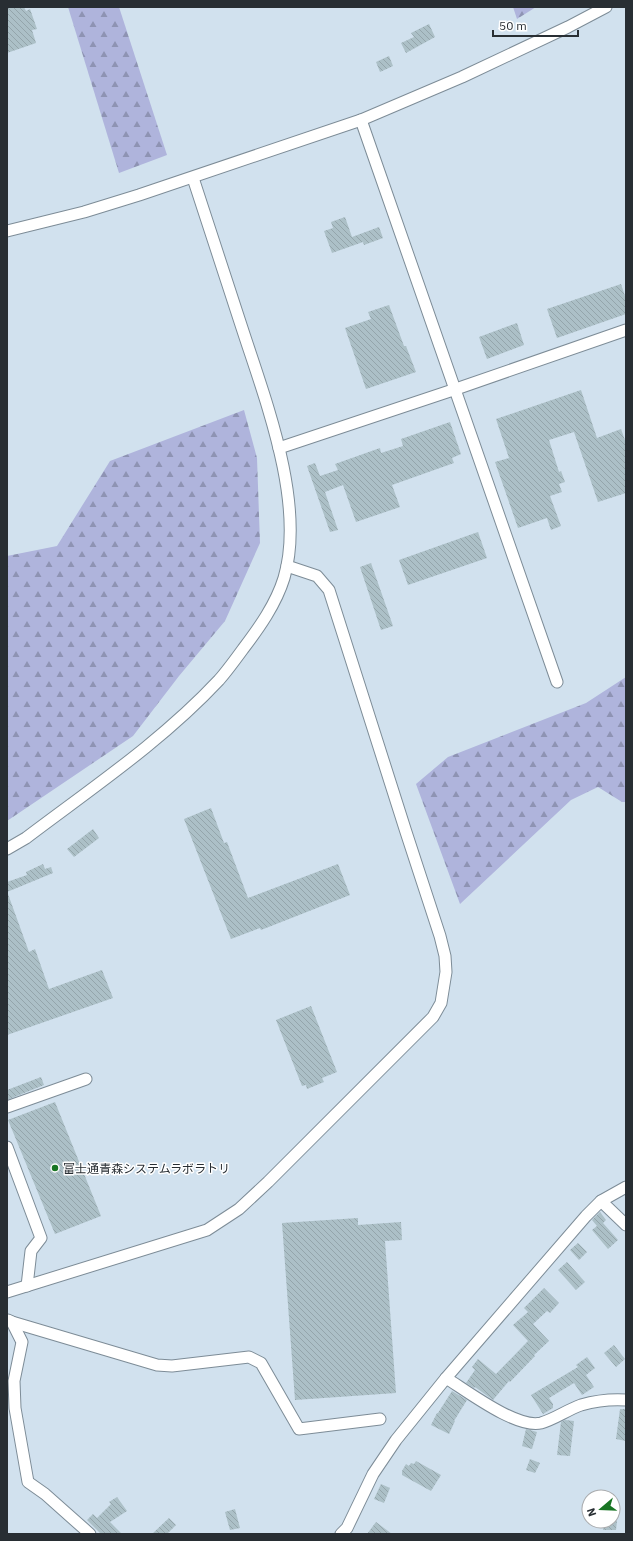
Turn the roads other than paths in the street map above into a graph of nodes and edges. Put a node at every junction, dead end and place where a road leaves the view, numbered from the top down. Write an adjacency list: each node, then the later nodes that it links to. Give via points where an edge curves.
1 (606, 7): 2 (street, via 462,77)
2 (361, 120): 3 (street); 6 (street)
3 (193, 178): 4 (street, via 84,212); 7 (street)
4 (7, 231)
5 (626, 330): 6 (street)
6 (456, 389): 7 (street); 9 (street)
7 (279, 448): 8 (street, via 291,536)
8 (287, 566): 10 (street, via 282,584 269,611 220,680 143,750 26,838); 17 (street, via 317,576 329,590 440,936 446,972 441,1003 433,1017 239,1209 207,1230)
9 (557, 682)
10 (7, 849)
11 (86, 1079): 12 (street)
12 (7, 1107)
13 (7, 1147): 17 (street, via 41,1238 31,1251)
14 (626, 1187): 15 (street)
15 (601, 1201): 16 (street); 20 (street)
16 (626, 1225)
17 (27, 1286): 18 (street)
18 (7, 1292)
19 (9, 1321): 22 (street, via 157,1365 172,1366 249,1357 261,1363 299,1429); 23 (street, via 22,1342 14,1381 28,1482)
20 (446, 1378): 21 (street, via 502,1414 540,1423 581,1405 614,1399); 24 (street, via 396,1440 373,1474 347,1528)
21 (626, 1400)
22 (380, 1419)
23 (90, 1534)
24 (341, 1534)

